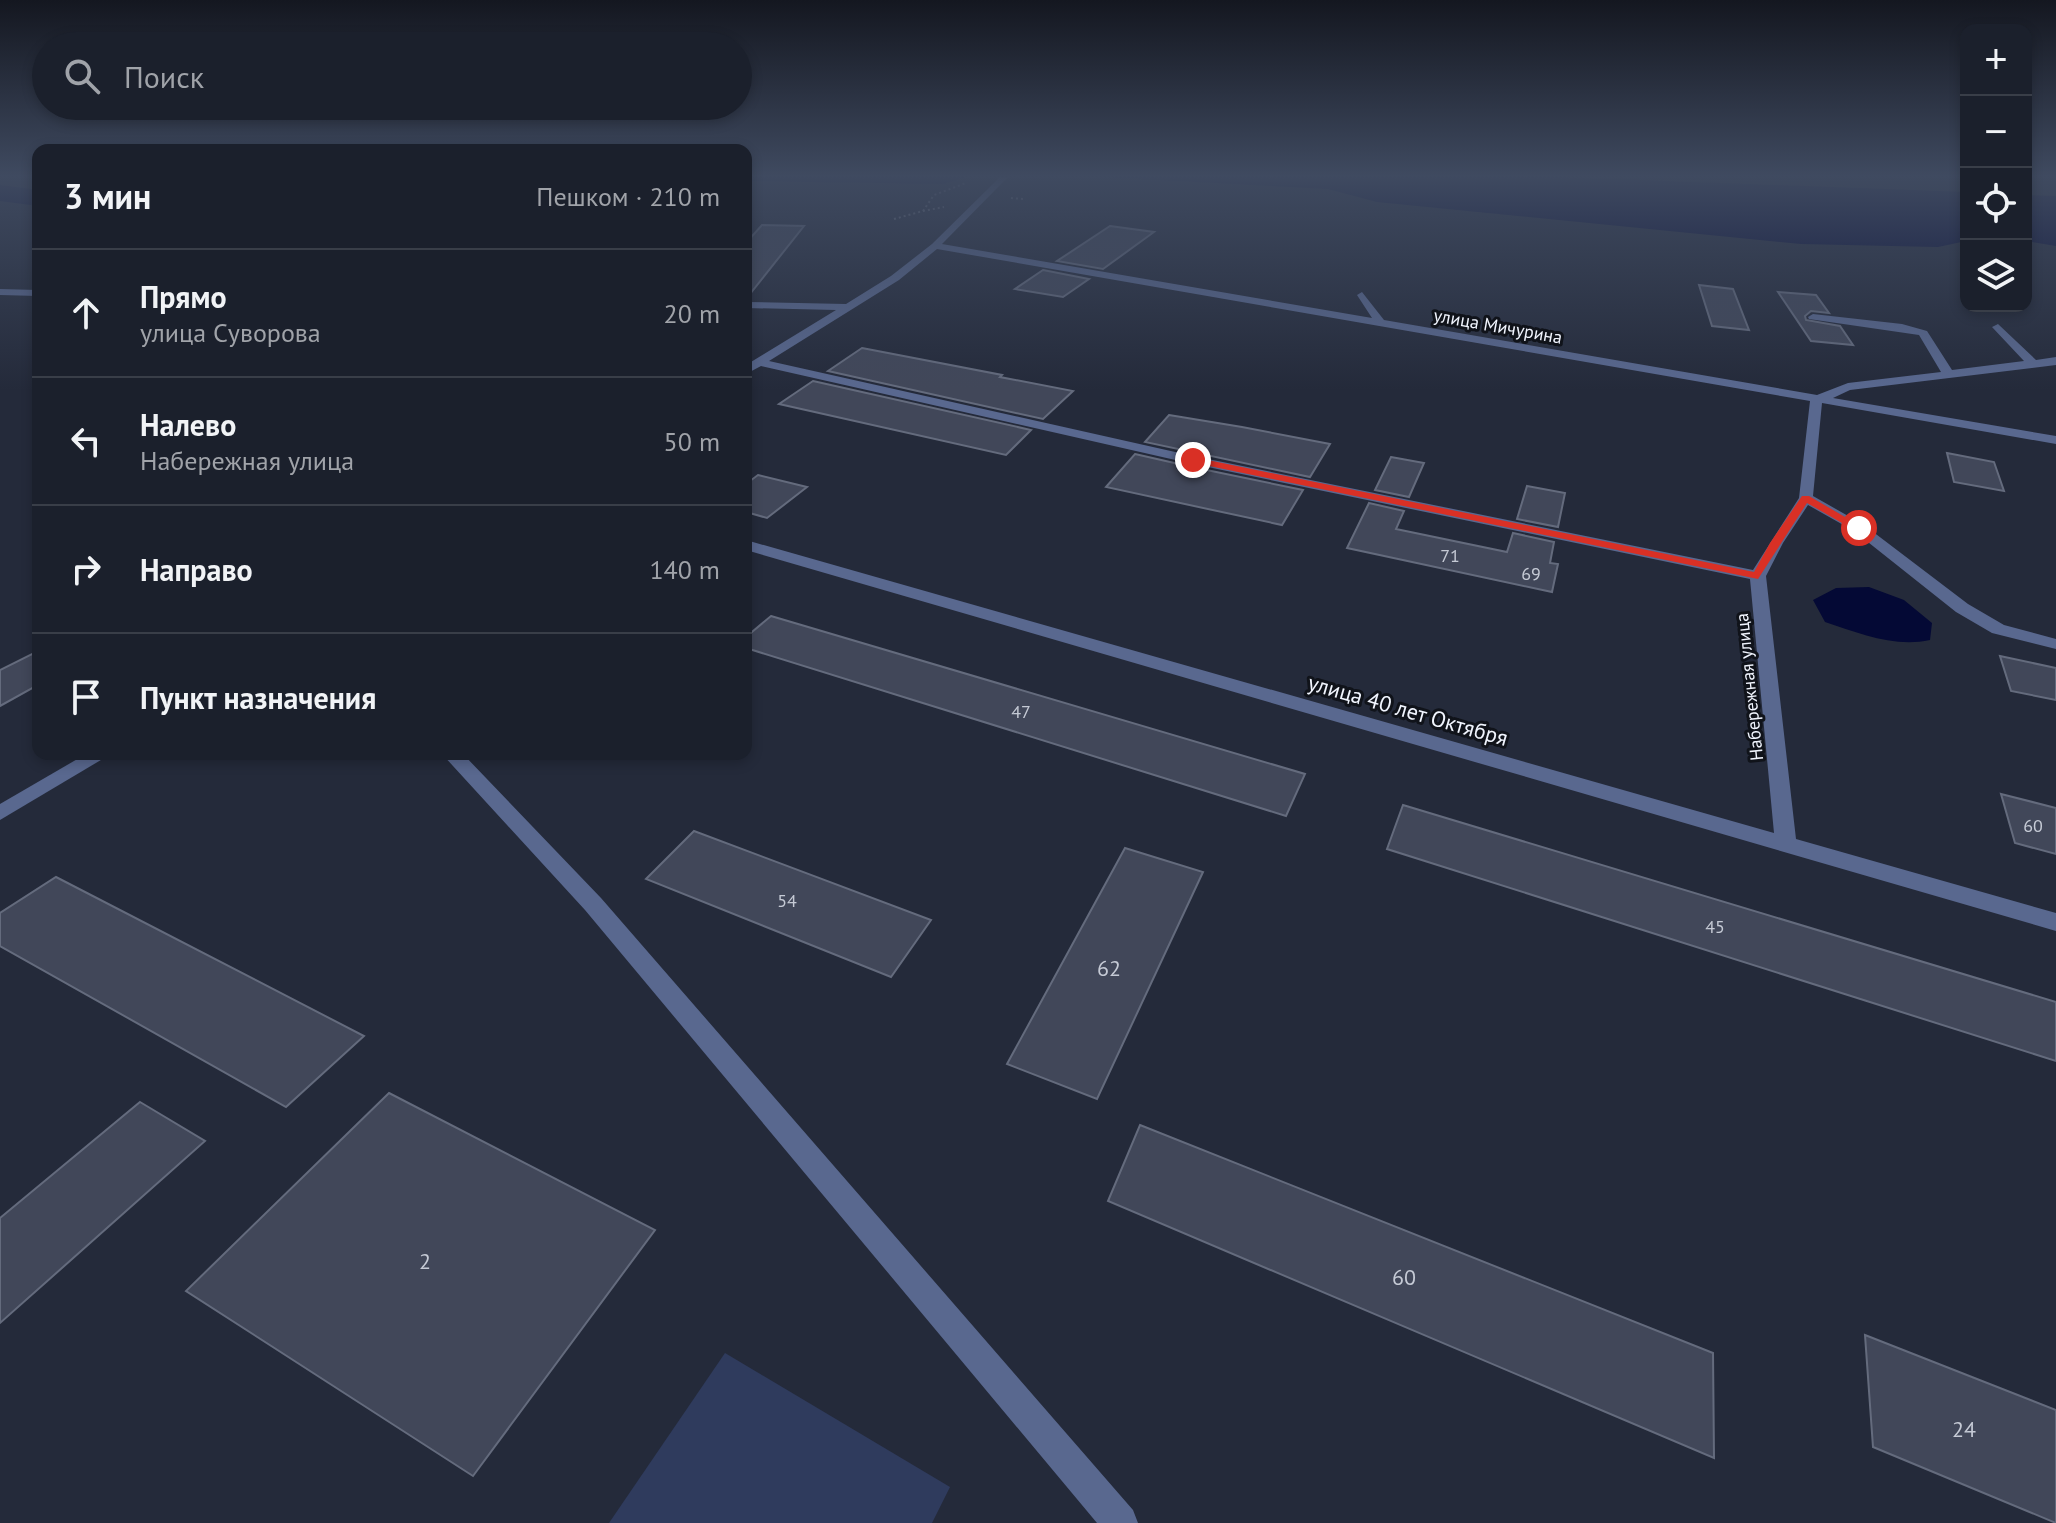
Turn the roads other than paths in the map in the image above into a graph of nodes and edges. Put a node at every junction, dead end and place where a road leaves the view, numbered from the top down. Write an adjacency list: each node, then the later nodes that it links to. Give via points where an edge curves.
1 (932, 248): 9 (street)
2 (947, 248): 11 (street, улица Мичурина)
3 (0, 292): 4 (street)
4 (32, 293)
5 (32, 293): 8 (street)
6 (1362, 295): 11 (street)
7 (752, 305): 9 (street)
8 (0, 306)
9 (850, 307): 15 (street)
10 (1813, 317): 16 (street, via 1923,333)
11 (1381, 324): 17 (street, улица Мичурина)
12 (1998, 327): 14 (street)
13 (2056, 361): 14 (street)
14 (2032, 363): 16 (street)
15 (753, 366): 21 (street)
16 (1947, 372): 17 (street, via 1848,387)
17 (1816, 400): 18 (street, улица Мичурина); 19 (street)
18 (2056, 440)
19 (1806, 498): 21 (street); 22 (street, via 1859,528 1962,608 1998,629)
20 (752, 547): 26 (street, улица 40 лет Октября)
21 (1758, 576): 26 (street, Набережная улица)
22 (2056, 644)
23 (91, 760): 25 (street)
24 (458, 760): 28 (street, via 593,904)
25 (0, 813)
26 (1786, 844): 27 (street, улица 40 лет Октября)
27 (2056, 922)
28 (1120, 1523)

